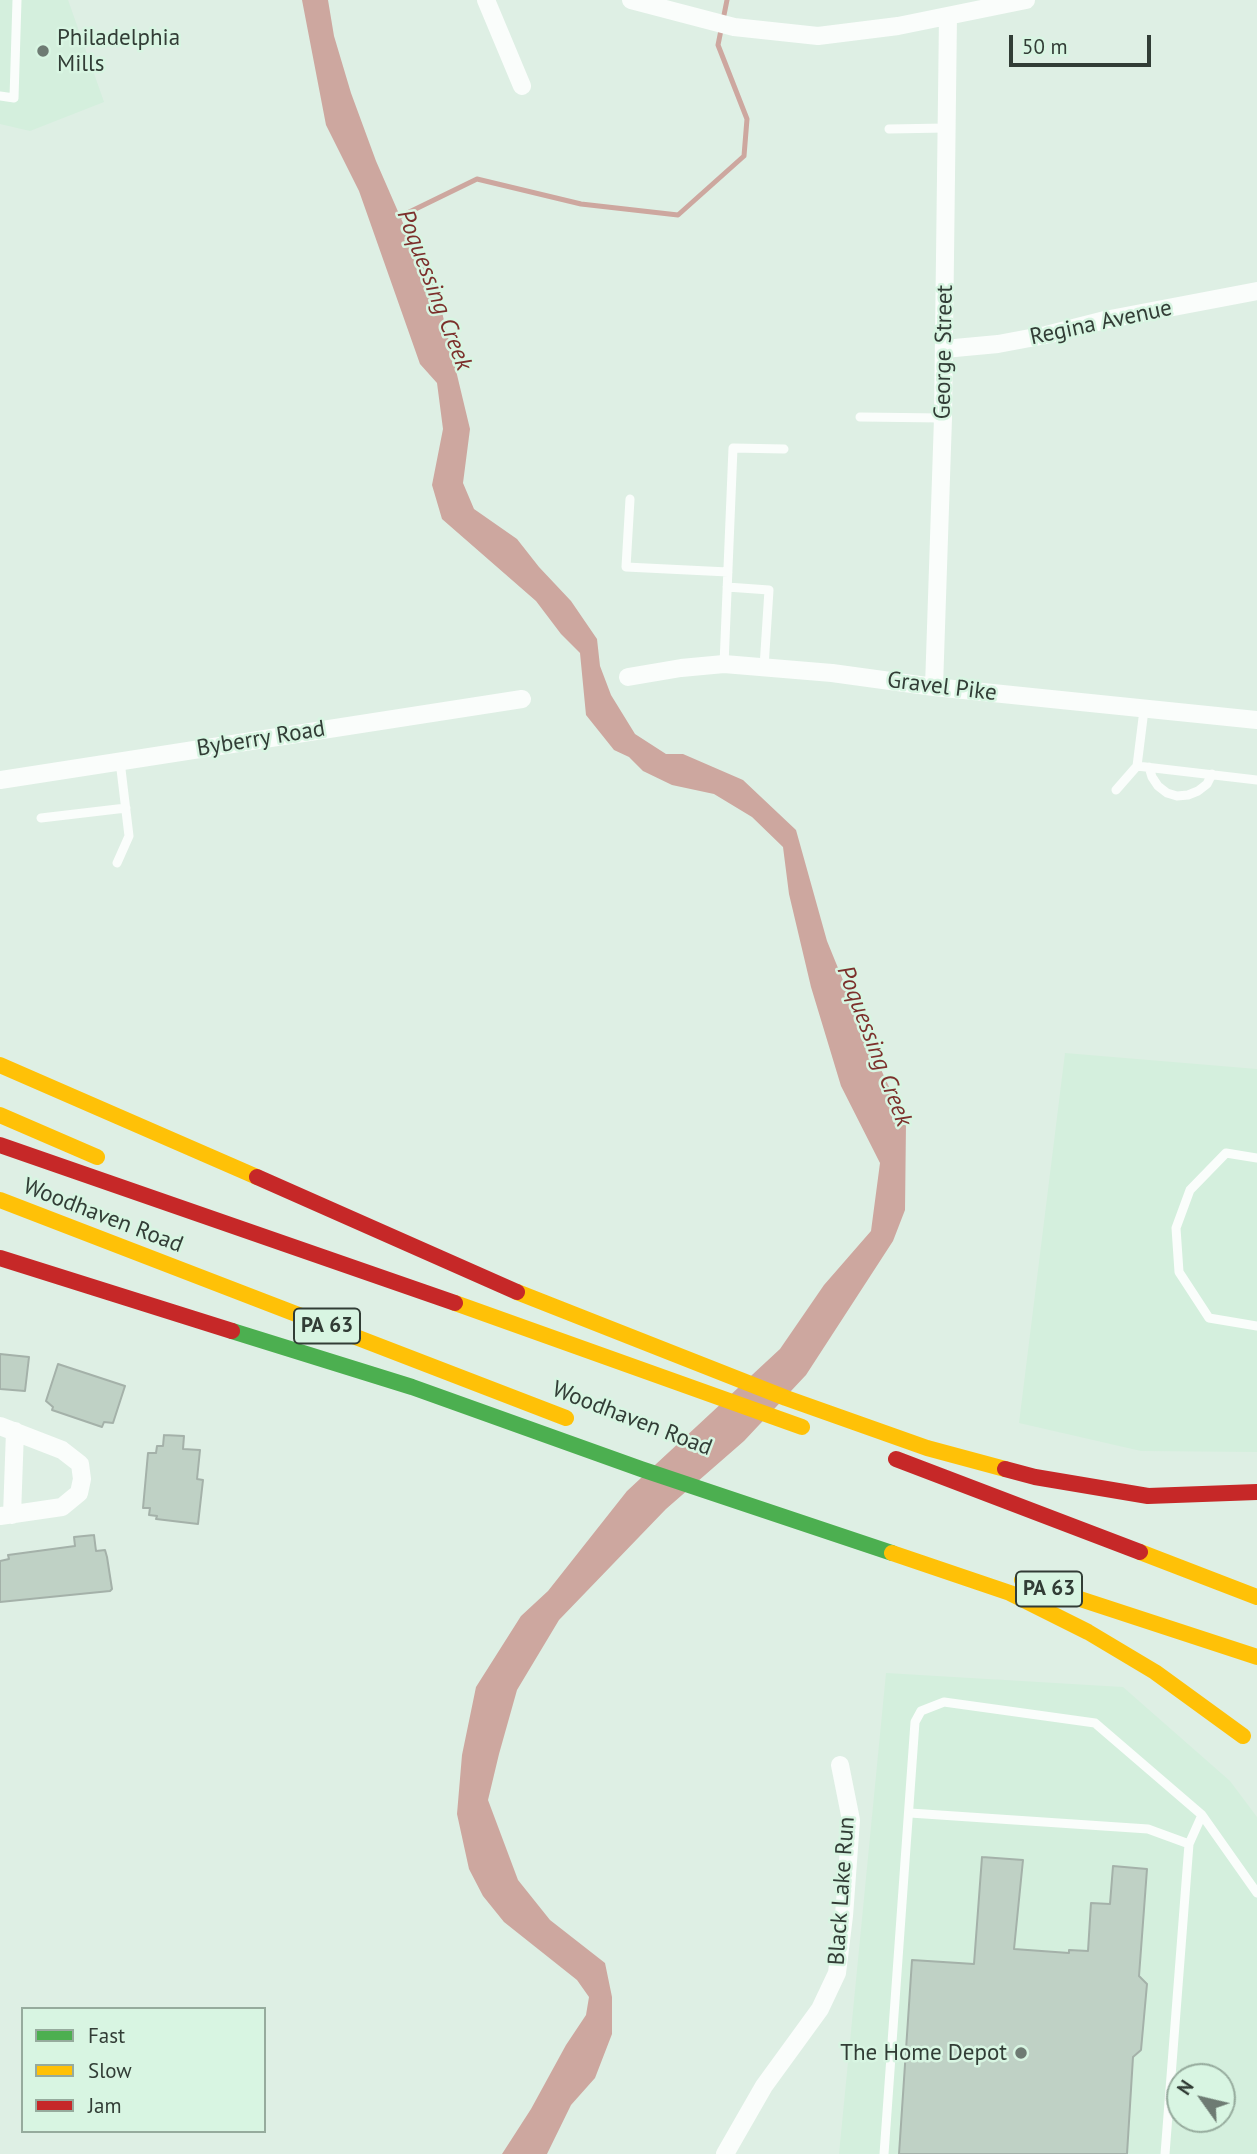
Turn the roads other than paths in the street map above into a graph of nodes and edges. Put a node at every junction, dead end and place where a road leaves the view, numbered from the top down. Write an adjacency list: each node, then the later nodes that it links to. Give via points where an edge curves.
1 (17, 0): 7 (lane, via 14,98)
2 (486, 0): 6 (street)
3 (631, 0): 5 (street, via 734,27 834,35)
4 (1026, 0): 5 (street)
5 (948, 16): 8 (street, George Street)
6 (522, 86)
7 (0, 96)
8 (946, 128): 9 (lane); 11 (street, George Street)
9 (888, 129)
10 (1257, 291): 11 (street, Regina Avenue, via 998,344)
11 (944, 349): 13 (street, George Street)
12 (860, 417): 13 (lane)
13 (943, 418): 21 (street, George Street)
14 (784, 449): 16 (lane, via 733,449)
15 (630, 499): 16 (lane, via 626,567)
16 (728, 572): 17 (lane)
17 (727, 587): 18 (lane); 19 (lane, via 769,590)
18 (724, 664): 19 (street, Gravel Pike); 20 (street, Gravel Pike)
19 (764, 667): 21 (street, Gravel Pike)
20 (628, 677)
21 (934, 687): 23 (street, Gravel Pike)
22 (522, 699): 25 (street, Byberry Road)
23 (1144, 710): 24 (street, Gravel Pike); 26 (lane)
24 (1257, 720)
25 (120, 761): 30 (street, Byberry Road); 32 (lane)
26 (1137, 766): 27 (lane); 31 (lane)
27 (1149, 767): 28 (lane); 28 (lane, via 1158,786 1177,796 1198,791)
28 (1212, 774): 29 (lane)
29 (1257, 779)
30 (0, 780)
31 (1116, 790)
32 (126, 808): 33 (lane); 34 (lane, via 130,836)
33 (41, 818)
34 (117, 863)
35 (0, 1065): 48 (highway, via 488,1280 786,1398 927,1448 1035,1477 1149,1496)
36 (0, 1115): 39 (highway)
37 (0, 1144): 42 (highway, Woodhaven Road)
38 (1257, 1158): 44 (lane, via 1226,1153 1190,1190 1176,1228 1180,1272 1209,1318)
39 (117, 1166)
40 (142, 1177): 42 (highway)
41 (0, 1200): 45 (highway, Woodhaven Road / PA 63)
42 (317, 1254): 47 (highway, Woodhaven Road)
43 (0, 1258): 55 (highway, via 412,1387 1010,1593 1155,1672)
44 (1257, 1326)
45 (584, 1425)
46 (8, 1429): 51 (street); 51 (street, via 62,1450 80,1464 82,1479 79,1493 62,1507)
47 (814, 1431)
48 (1257, 1492)
49 (788, 1501): 52 (highway, PA 63)
50 (1257, 1506): 53 (highway, via 1189,1510 1101,1504 878,1451)
51 (6, 1516)
52 (840, 1520): 54 (highway, PA 63); 55 (highway, via 1069,1611 1154,1661)
53 (1257, 1597)
54 (1257, 1657)
55 (1242, 1736): 56 (highway)
56 (1257, 1752)
57 (839, 1765): 62 (street, Black Lake Run, via 851,1820 837,1973 820,2009 764,2086)
58 (910, 1813): 59 (lane, via 915,1722 921,1711 944,1702 1095,1723); 60 (lane, via 1148,1829); 63 (lane)
59 (1202, 1815): 60 (lane); 61 (lane)
60 (1189, 1844): 64 (lane)
61 (1257, 1893)
62 (725, 2154)
63 (884, 2154)
64 (1165, 2154)

